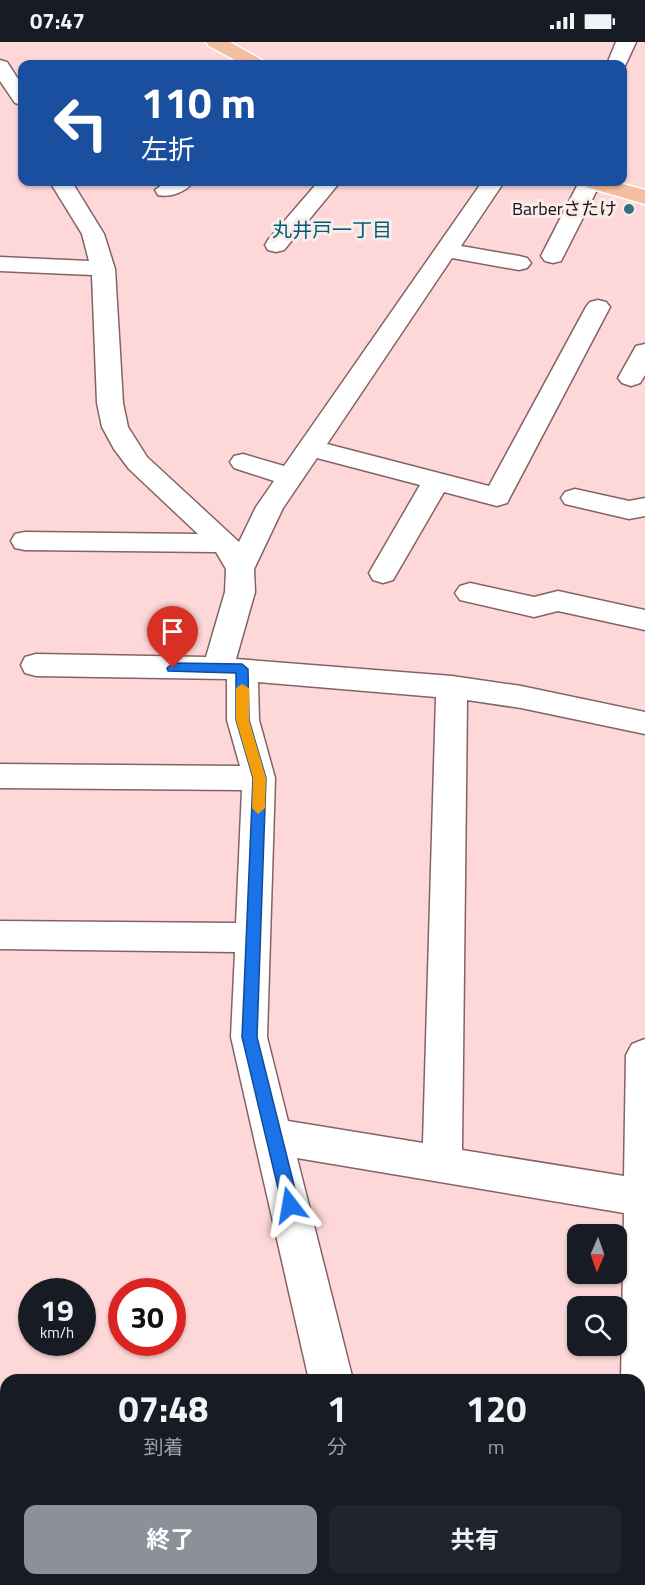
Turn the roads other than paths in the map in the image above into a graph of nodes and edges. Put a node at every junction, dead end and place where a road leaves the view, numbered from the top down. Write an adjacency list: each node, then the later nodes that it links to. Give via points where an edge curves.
1 (216, 42): 4 (highway)
2 (620, 42): 3 (street)
3 (626, 42): 5 (street)
4 (248, 60)
5 (619, 60)
6 (0, 66): 7 (street)
7 (18, 93)
8 (64, 186): 19 (street, via 93,234)
9 (326, 186): 14 (street)
10 (490, 186): 15 (street)
11 (590, 186): 16 (street)
12 (606, 186): 13 (highway)
13 (645, 197)
14 (276, 245)
15 (446, 250): 17 (street); 23 (street)
16 (553, 256)
17 (519, 263)
18 (0, 264): 19 (street)
19 (103, 269): 30 (street, via 110,403 115,427 138,463)
20 (598, 307): 26 (street, via 497,497)
21 (645, 351): 22 (street)
22 (631, 378)
23 (310, 448): 25 (street); 26 (street)
24 (243, 462): 25 (street)
25 (290, 477): 31 (street, via 270,507)
26 (436, 481): 32 (street)
27 (575, 498): 28 (street, via 629,510)
28 (645, 507)
29 (25, 541): 30 (street)
30 (225, 543): 31 (street)
31 (240, 569): 36 (street)
32 (383, 573)
33 (470, 593): 34 (street, via 534,607 558,601)
34 (645, 620)
35 (36, 665): 36 (street)
36 (230, 669): 37 (street); 40 (street)
37 (452, 687): 38 (street); 45 (street)
38 (645, 723)
39 (0, 776): 40 (street)
40 (260, 778): 42 (street)
41 (0, 935): 42 (street)
42 (253, 938): 44 (street, via 249,1037)
43 (645, 1055): 46 (street)
44 (273, 1136): 45 (street); 47 (street)
45 (442, 1165): 46 (street)
46 (644, 1198): 48 (street)
47 (330, 1374)
48 (643, 1374)

